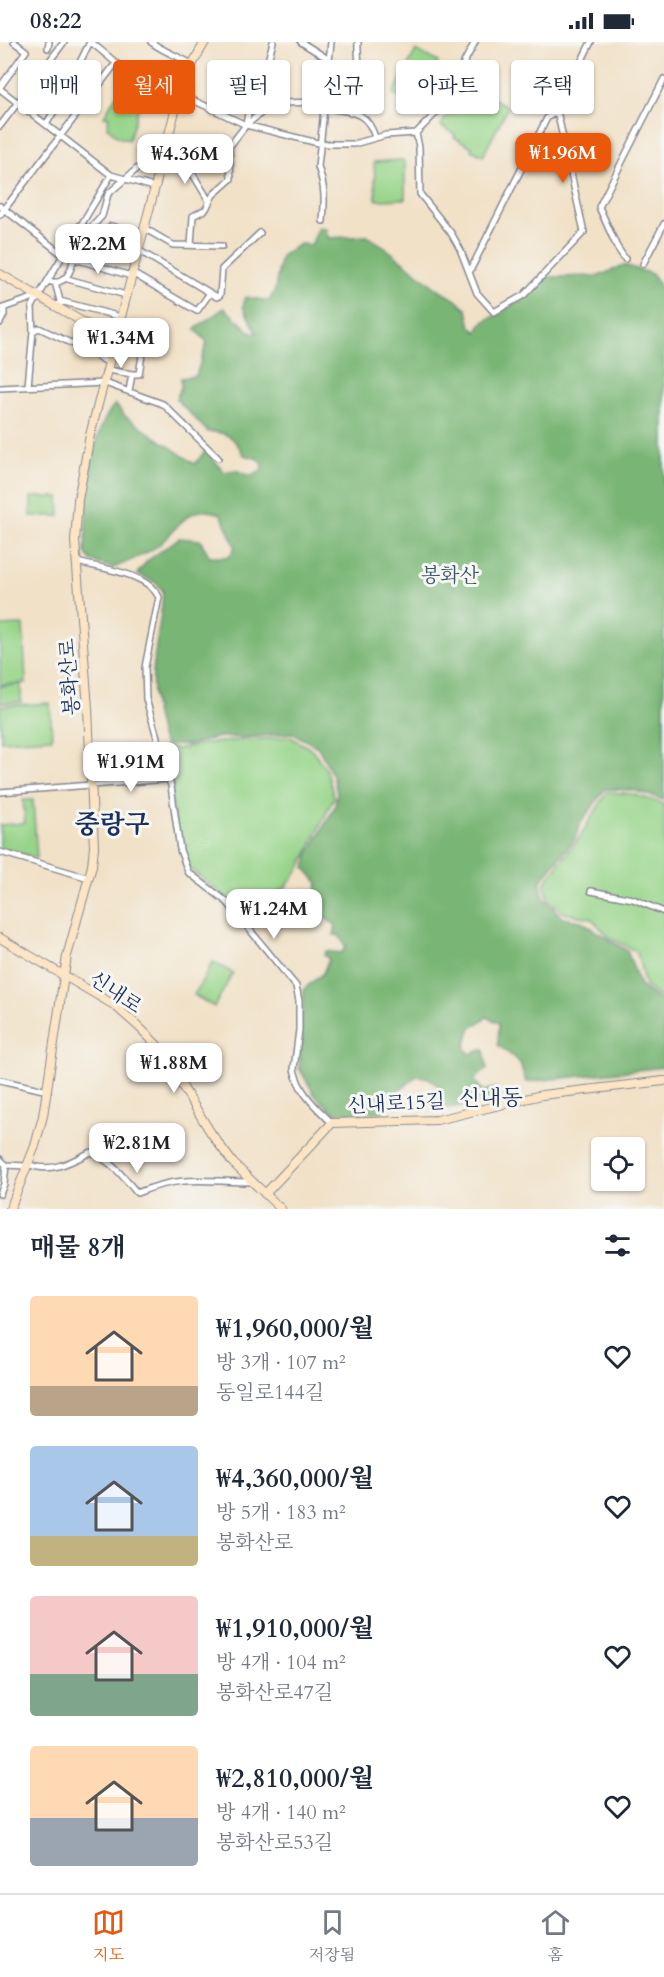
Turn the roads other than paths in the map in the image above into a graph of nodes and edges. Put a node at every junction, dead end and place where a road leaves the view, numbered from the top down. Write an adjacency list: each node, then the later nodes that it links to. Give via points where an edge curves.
1 (14, 42): 21 (street, via 27,51)
2 (64, 42): 13 (street)
3 (91, 42): 14 (street); 31 (street)
4 (151, 42): 15 (street)
5 (205, 42): 16 (main road, 봉화산로)
6 (273, 42): 32 (street, via 269,57 272,67 252,89)
7 (301, 42): 12 (street)
8 (331, 42): 12 (street)
9 (358, 42): 17 (street)
10 (475, 42): 34 (street, via 438,111)
11 (591, 42): 18 (street)
12 (328, 59)
13 (50, 60)
14 (113, 60)
15 (186, 60)
16 (194, 60)
17 (357, 60)
18 (582, 60)
19 (113, 67): 35 (street)
20 (664, 79): 57 (street, via 598,207)
21 (0, 88): 23 (street)
22 (195, 101): 32 (street)
23 (18, 102): 33 (street)
24 (302, 104): 32 (street, via 278,103)
25 (33, 114): 31 (street)
26 (174, 114): 39 (main road, 봉화산로)
27 (324, 114): 37 (street)
28 (362, 114): 36 (street)
29 (553, 114): 60 (street, via 547,118)
30 (558, 114): 60 (street, via 584,232 525,295 494,312 477,293)
31 (46, 124): 35 (street)
32 (246, 125): 37 (street); 43 (street, via 229,147 231,179)
33 (0, 126)
34 (416, 133): 36 (street); 60 (street, via 420,194 451,233)
35 (62, 137): 40 (street); 44 (street)
36 (375, 137): 37 (street, via 354,144)
37 (322, 144): 45 (street, via 318,167 326,197)
38 (182, 156): 43 (street)
39 (159, 170): 41 (street, via 141,166); 42 (main road, 봉화산로)
40 (111, 175): 41 (street); 47 (street)
41 (126, 180): 42 (street); 47 (street, via 108,194 102,216 90,229)
42 (154, 188): 50 (main road, 봉화산로)
43 (209, 201): 53 (street, via 206,209 193,217)
44 (2, 210): 56 (street)
45 (323, 221)
46 (664, 224): 49 (street)
47 (80, 225): 52 (street)
48 (111, 226): 50 (street)
49 (662, 231): 59 (street)
50 (143, 232): 53 (street, via 169,243); 55 (main road, 봉화산로)
51 (260, 232): 66 (street, via 222,269 220,295)
52 (73, 237): 56 (street); 58 (street)
53 (191, 245): 54 (street)
54 (222, 246)
55 (138, 250): 62 (main road, 봉화산로); 66 (street)
56 (63, 255): 64 (street)
57 (625, 259)
58 (75, 260): 62 (street); 63 (street)
59 (643, 264)
60 (470, 271)
61 (0, 274): 68 (main road)
62 (132, 274): 66 (street, via 197,311); 67 (main road, 봉화산로)
63 (64, 278): 65 (street); 67 (street)
64 (48, 281): 65 (street); 68 (street)
65 (56, 282): 69 (street)
66 (210, 293)
67 (126, 295): 71 (main road, 봉화산로)
68 (38, 296): 69 (main road); 70 (street); 73 (street, via 32,307)
69 (59, 304): 71 (street); 74 (main road)
70 (2, 309): 72 (street)
71 (121, 317): 74 (main road, 봉화산로)
72 (0, 323)
73 (33, 330): 75 (street, via 39,328 74,344 84,342); 78 (street)
74 (116, 333): 75 (main road, 봉화산로); 76 (street, via 145,336 139,374)
75 (109, 367): 76 (street); 77 (main road, 봉화산로)
76 (132, 374): 80 (street)
77 (105, 383): 78 (street); 80 (street); 82 (main road, 봉화산로, via 78,500)
78 (28, 386): 79 (street)
79 (0, 388)
80 (129, 391): 81 (street, via 163,404)
81 (218, 458)
82 (77, 562): 83 (street, via 142,580 154,586 159,597 145,667 146,699); 84 (main road, 봉화산로)
83 (169, 779): 84 (street); 95 (street, via 180,850 188,872 227,902 296,986 296,1080)
84 (91, 783): 85 (street); 87 (main road, 봉화산로, via 94,847)
85 (0, 792)
86 (0, 852): 87 (street)
87 (88, 878): 91 (main road, 봉화산로)
88 (591, 891): 89 (street, via 633,899)
89 (664, 912)
90 (0, 938): 91 (main road, 신내로)
91 (63, 978): 94 (main road, 봉화산로); 100 (main road, 신내로, via 114,1005 157,1045 211,1133)
92 (0, 1080): 94 (street)
93 (664, 1081): 95 (main road, 신내로15길, via 542,1095 437,1120)
94 (48, 1091): 98 (main road, 봉화산로)
95 (332, 1123): 102 (main road, 신내로15길)
96 (0, 1159): 97 (street)
97 (6, 1165): 98 (street); 99 (street)
98 (27, 1165): 100 (street, via 58,1167 91,1152 120,1172 137,1193 166,1182 193,1179); 103 (main road, 봉화산로)
99 (2, 1177): 101 (street)
100 (252, 1182): 102 (main road, 신내로)
101 (0, 1194)
102 (265, 1194): 104 (main road, 신내로)
103 (10, 1209)
104 (281, 1209)

